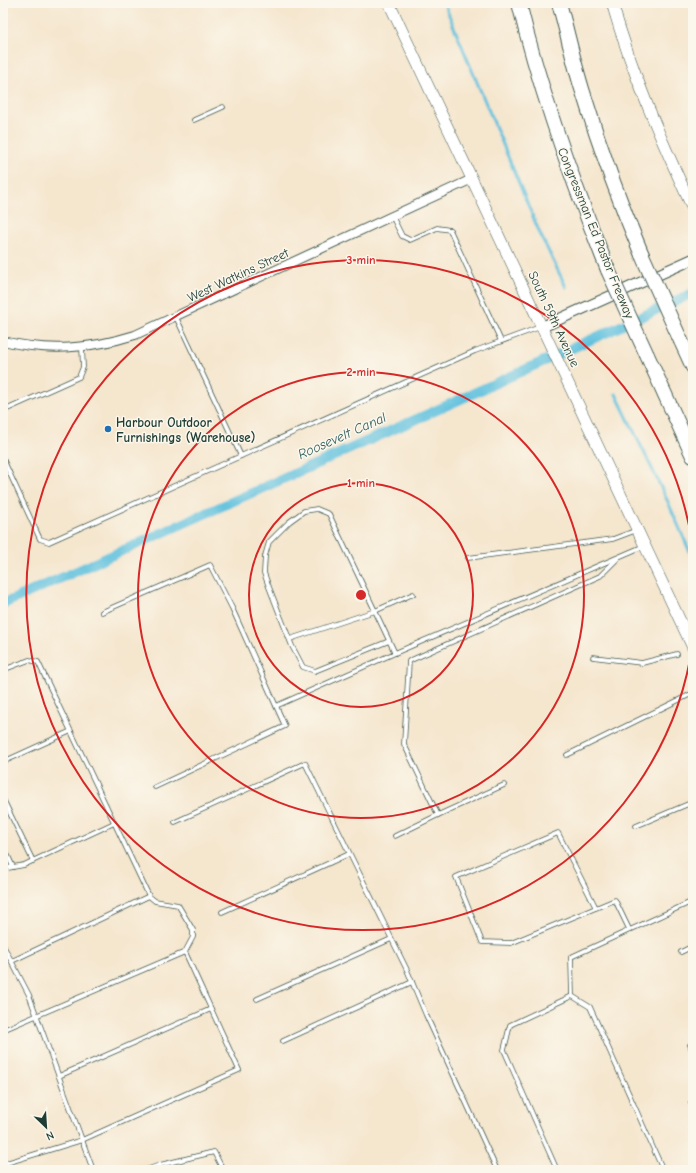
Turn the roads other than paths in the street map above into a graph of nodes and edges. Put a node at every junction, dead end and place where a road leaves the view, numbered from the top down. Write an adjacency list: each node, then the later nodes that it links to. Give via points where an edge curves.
1 (389, 3): 8 (main road, South 59th Avenue)
2 (519, 3): 20 (highway, Congressman Ed Pastor Freeway, bridge, via 568,169 608,270)
3 (559, 3): 5 (highway)
4 (612, 3): 9 (main road, via 654,124)
5 (563, 10): 17 (highway, bridge, via 582,87 624,212)
6 (223, 107): 7 (lane)
7 (194, 120)
8 (472, 179): 10 (street, West Watkins Street); 13 (main road, South 59th Avenue)
9 (693, 209)
10 (392, 216): 12 (street, West Watkins Street); 15 (lane, via 402,236 410,240 437,228 450,230)
11 (693, 259): 13 (street)
12 (176, 317): 16 (street, West Watkins Street, via 135,335 109,343); 19 (lane)
13 (542, 327): 15 (lane); 22 (main road, South 59th Avenue)
14 (3, 341): 16 (street, West Watkins Street, via 44,348)
15 (501, 341): 19 (lane)
16 (82, 347): 18 (lane, via 83,367 79,377)
17 (693, 367)
18 (3, 411)
19 (241, 456): 21 (lane, via 49,542 40,538)
20 (693, 456)
21 (3, 459)
22 (637, 530): 23 (main road, South 59th Avenue); 25 (lane, via 613,539)
23 (645, 546): 24 (lane); 31 (main road, South 59th Avenue)
24 (618, 557): 32 (lane); 45 (lane, via 600,576 409,661 404,744)
25 (468, 558)
26 (413, 594): 27 (lane)
27 (375, 611): 29 (lane); 29 (lane, via 329,514 317,509 304,511 269,542 264,564 264,573); 30 (lane)
28 (102, 612): 37 (lane, via 210,565)
29 (290, 639): 30 (lane, via 303,667 315,671)
30 (389, 641): 32 (lane)
31 (693, 648)
32 (395, 653): 37 (lane)
33 (677, 654): 34 (lane, via 642,663)
34 (593, 657)
35 (3, 670): 38 (lane, via 29,660 38,662)
36 (693, 693): 39 (lane)
37 (276, 706): 42 (lane, via 285,726)
38 (70, 731): 40 (lane); 47 (lane)
39 (566, 755)
40 (3, 762)
41 (504, 785): 45 (lane)
42 (155, 787)
43 (3, 799): 52 (lane)
44 (693, 802): 48 (lane)
45 (438, 815): 49 (lane)
46 (175, 822): 51 (lane, via 305,763)
47 (114, 823): 52 (lane); 55 (lane)
48 (636, 826)
49 (395, 836)
50 (3, 845): 53 (lane)
51 (349, 854): 58 (lane); 60 (lane)
52 (33, 861): 53 (lane)
53 (13, 867): 54 (lane)
54 (3, 869)
55 (149, 896): 63 (lane, via 155,901 178,905 183,911 193,930 193,937); 65 (lane)
56 (693, 901): 59 (lane)
57 (596, 908): 57 (lane, via 511,943 482,942 456,877 558,833); 59 (lane, via 615,900)
58 (222, 912)
59 (629, 929): 67 (lane, via 571,956)
60 (391, 939): 66 (lane); 68 (lane)
61 (3, 945): 65 (lane)
62 (693, 946): 64 (lane)
63 (185, 952): 69 (lane); 70 (lane)
64 (681, 952)
65 (12, 961): 70 (lane)
66 (412, 982): 72 (lane); 81 (lane)
67 (572, 996): 82 (lane, via 510,1025 504,1050); 83 (lane, via 590,1007)
68 (257, 999)
69 (211, 1009): 75 (lane); 76 (lane, via 239,1070)
70 (37, 1016): 71 (lane); 75 (lane)
71 (3, 1030)
72 (283, 1041)
73 (693, 1044): 74 (lane, via 690,1045)
74 (693, 1052)
75 (59, 1076): 76 (lane)
76 (82, 1140): 77 (lane); 78 (lane)
77 (3, 1164)
78 (93, 1170)
79 (146, 1170): 80 (lane, via 214,1152)
80 (223, 1170)
81 (497, 1170)
82 (557, 1170)
83 (663, 1170)

